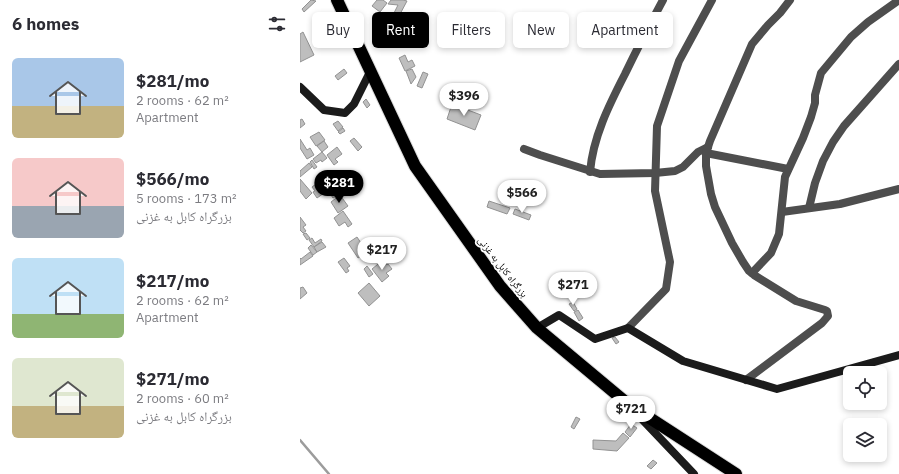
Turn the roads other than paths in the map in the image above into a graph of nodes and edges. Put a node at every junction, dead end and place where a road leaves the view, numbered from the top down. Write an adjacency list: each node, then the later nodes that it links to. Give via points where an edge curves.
1 (336, 0): 7 (highway, بزرگراه کابل به غزنی)
2 (663, 0): 12 (street, via 645,32 597,136)
3 (712, 0): 13 (street, via 679,61 657,126)
4 (790, 0): 10 (street, via 752,44)
5 (899, 0): 11 (street, via 851,37 821,73 811,117)
6 (899, 64): 15 (street, via 833,142 823,160)
7 (370, 72): 8 (street, via 354,104 345,113 324,110); 18 (highway, بزرگراه کابل به غزنی, via 415,166 500,286)
8 (300, 87)
9 (524, 149): 12 (street)
10 (707, 150): 11 (street); 13 (street, via 698,152 679,169); 17 (street, via 706,166 715,207 732,243)
11 (788, 169): 16 (street)
12 (590, 172): 13 (street)
13 (655, 173): 19 (street, via 655,191 670,262 666,289)
14 (899, 189): 15 (street, via 840,204)
15 (809, 208): 16 (street)
16 (782, 212): 17 (street, via 779,234 771,253)
17 (752, 273): 21 (street, via 796,301 827,311 828,316)
18 (537, 328): 19 (street, via 559,315 595,339); 22 (highway, بزرگراه کابل به غزنی)
19 (628, 328): 21 (street, via 683,361)
20 (899, 354): 21 (street, via 777,389)
21 (746, 380)
22 (628, 404): 23 (street); 24 (highway, بزرگراه کابل به غزنی)
23 (694, 474)
24 (736, 474)

